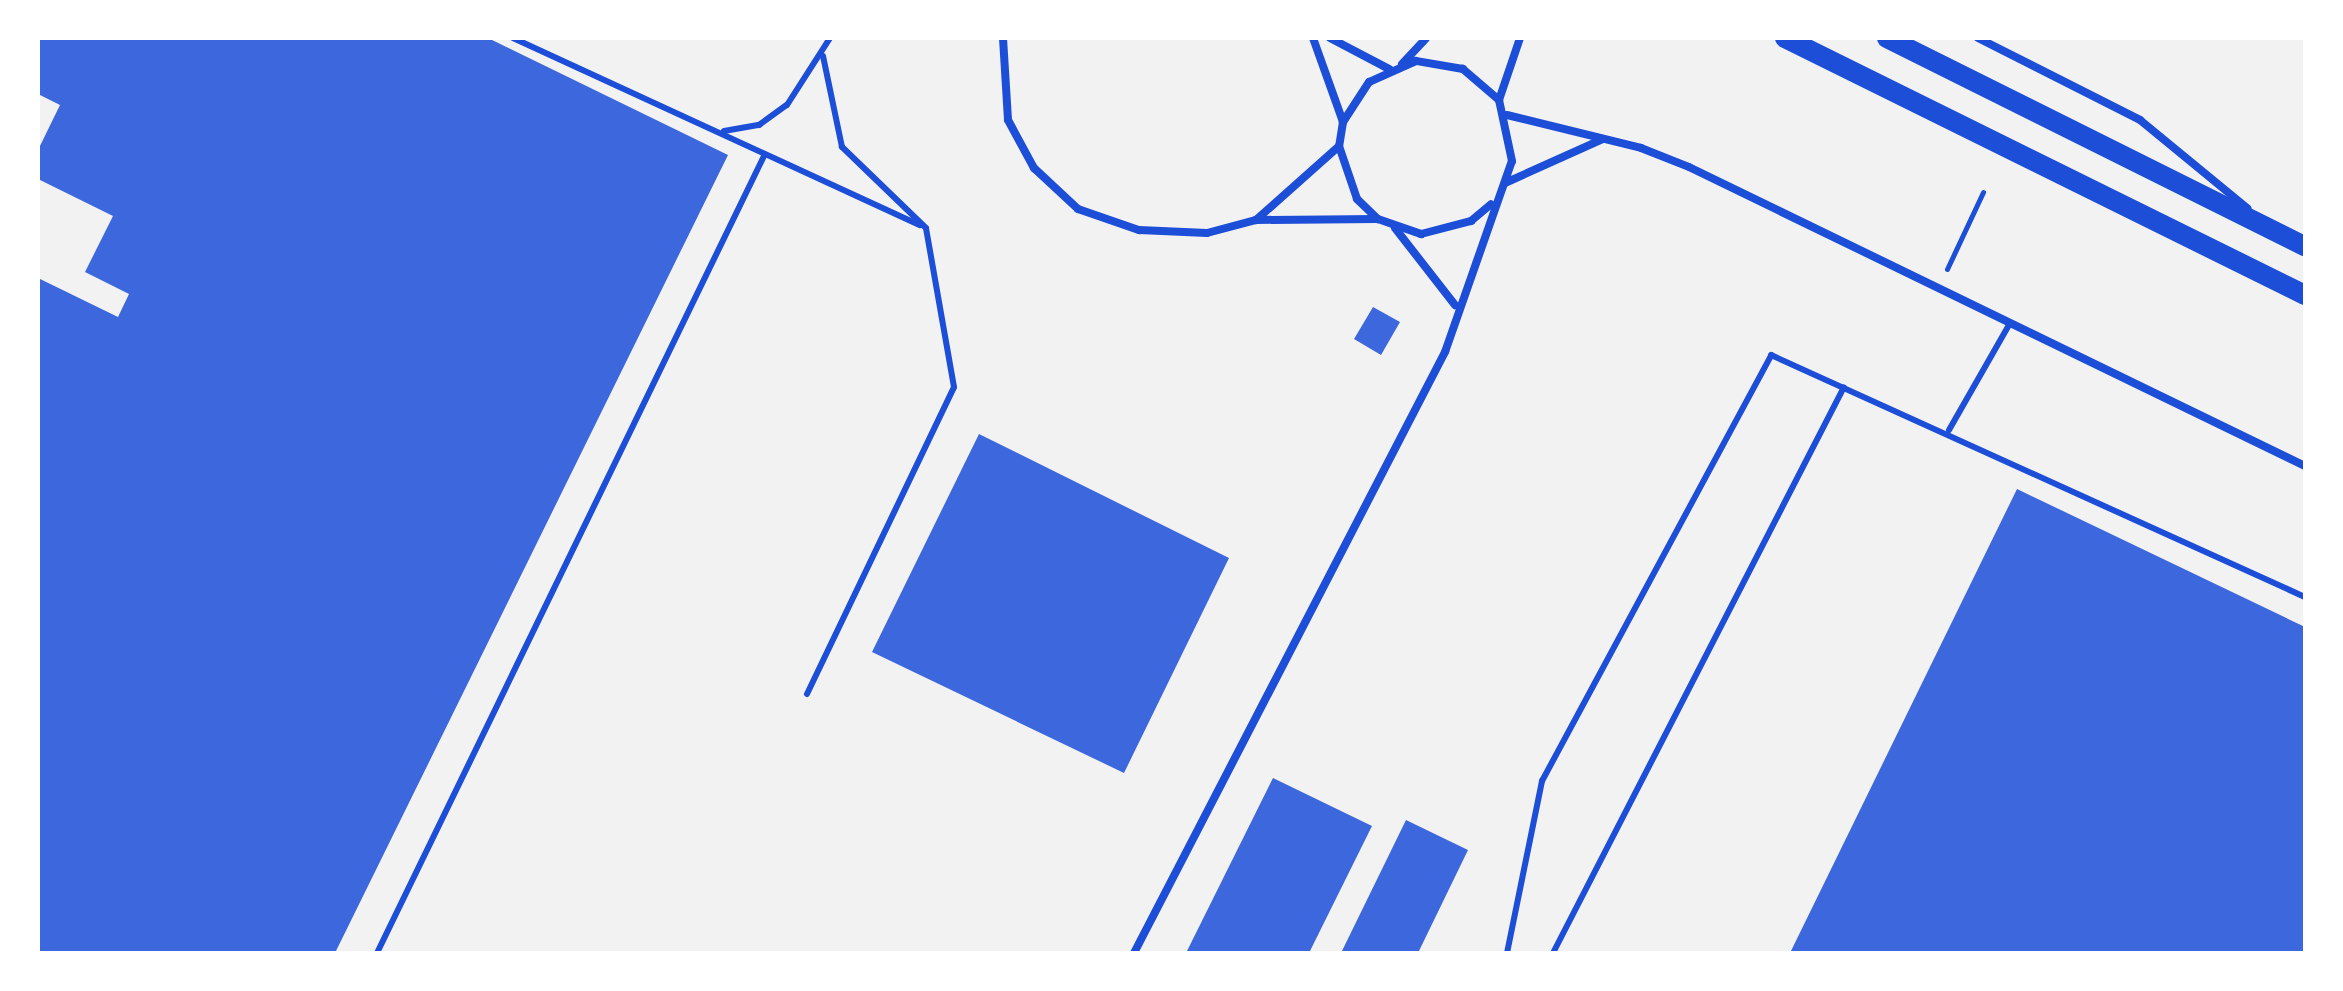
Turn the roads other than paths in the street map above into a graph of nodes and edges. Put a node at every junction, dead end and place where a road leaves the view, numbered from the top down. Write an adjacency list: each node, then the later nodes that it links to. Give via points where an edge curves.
1 (513, 38): 17 (lane)
2 (830, 38): 11 (lane)
3 (1003, 38): 24 (street, via 1008,120 1034,168 1078,209 1139,230 1207,233)
4 (1313, 38): 16 (street)
5 (1330, 38): 13 (street)
6 (1426, 38): 12 (street)
7 (1520, 38): 14 (street)
8 (1785, 38): 29 (main road)
9 (1887, 38): 27 (main road)
10 (1978, 38): 27 (street, via 2140,120)
11 (823, 56): 17 (lane, via 787,105 759,125); 25 (lane, via 842,147)
12 (1400, 65): 13 (street); 14 (street, via 1448,64 1477,77)
13 (1389, 69): 16 (street, via 1369,82)
14 (1499, 100): 15 (street)
15 (1507, 115): 18 (street); 21 (street, via 1513,138)
16 (1343, 122): 19 (street)
17 (724, 131): 20 (lane)
18 (1604, 139): 21 (street); 31 (street, via 1689,167)
19 (1339, 146): 23 (street, via 1357,199); 24 (street)
20 (764, 156): 25 (lane); 37 (lane)
21 (1505, 183): 22 (street)
22 (1491, 204): 26 (street, via 1447,231); 30 (street)
23 (1378, 219): 24 (street); 26 (street)
24 (1256, 220)
25 (926, 228): 36 (lane, via 954,387)
26 (1395, 228): 30 (street)
27 (2268, 228): 28 (main road)
28 (2305, 246)
29 (2305, 295)
30 (1455, 305): 38 (street, via 1445,352)
31 (2009, 325): 33 (lane); 34 (street)
32 (1844, 387): 33 (lane); 39 (lane, via 1771,355 1542,781); 40 (lane)
33 (1949, 430): 35 (lane)
34 (2305, 466)
35 (2305, 597)
36 (807, 694)
37 (377, 953)
38 (1134, 953)
39 (1507, 953)
40 (1553, 953)

